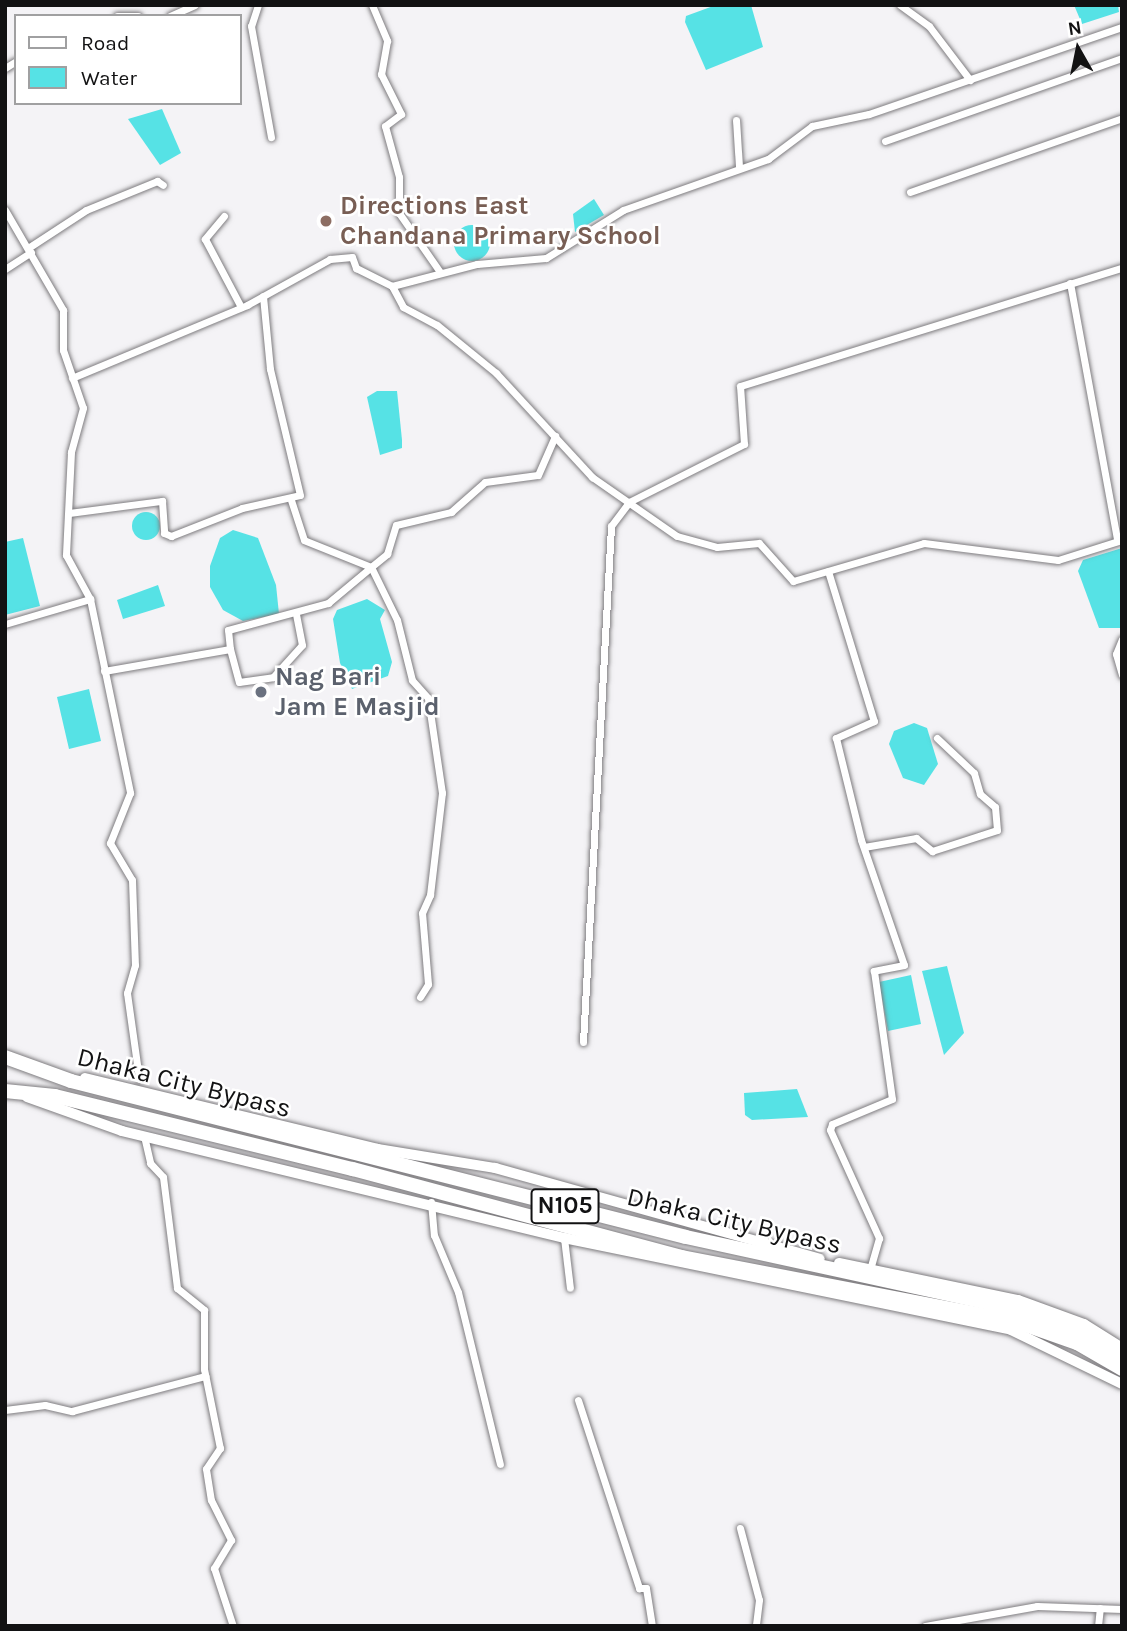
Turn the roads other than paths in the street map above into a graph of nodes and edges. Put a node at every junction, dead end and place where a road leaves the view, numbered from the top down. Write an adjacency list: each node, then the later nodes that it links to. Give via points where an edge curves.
1 (195, 5): 5 (street)
2 (258, 5): 11 (street, via 251,26)
3 (372, 5): 21 (street, via 387,41 381,74 401,114 384,126 399,177 399,213)
4 (900, 5): 8 (street, via 929,26)
5 (175, 14)
6 (1122, 27): 8 (street)
7 (1122, 58): 12 (street)
8 (970, 80): 13 (street, via 870,114 812,126 768,159)
9 (1122, 118): 15 (street)
10 (736, 120): 13 (street)
11 (271, 137)
12 (884, 141)
13 (739, 166): 21 (street, via 623,210 546,258)
14 (163, 186): 18 (street, via 157,181 86,210)
15 (910, 192)
16 (5, 210): 18 (street)
17 (224, 216): 25 (street, via 205,239)
18 (29, 250): 20 (street); 26 (street, via 63,310 63,350)
19 (1122, 268): 22 (street)
20 (5, 269)
21 (440, 272): 23 (street)
22 (1070, 283): 29 (street, via 740,386 744,444); 31 (street)
23 (392, 286): 24 (street, via 356,268 352,257 330,259); 27 (street, via 402,307 437,324 496,373)
24 (262, 296): 25 (street); 28 (street, via 270,369 299,490)
25 (241, 307): 26 (street)
26 (72, 378): 30 (street, via 83,408 71,452)
27 (555, 436): 29 (street, via 592,477); 32 (street, via 538,475 485,482 451,512 396,525 387,554)
28 (290, 500): 30 (street, via 242,509 171,536 164,533 162,501); 32 (street, via 304,540)
29 (629, 502): 33 (street, via 677,536 717,547 759,543 793,581); 44 (street, via 611,526 607,570)
30 (69, 513): 34 (street, via 66,555)
31 (1120, 540): 33 (street, via 1058,560 932,542)
32 (371, 567): 35 (street, via 327,603); 43 (street, via 397,620 412,680 428,698 442,793 422,914 428,984)
33 (828, 571): 42 (street, via 864,671 874,721 836,738)
34 (90, 599): 36 (street); 39 (street)
35 (296, 615): 38 (street, via 233,627); 38 (street, via 302,645 273,677 239,682)
36 (5, 624)
37 (1122, 639): 40 (street, via 1116,654)
38 (230, 649): 39 (street)
39 (104, 671): 47 (street, via 130,793 110,843 132,880 135,965 127,993)
40 (1122, 675)
41 (937, 738): 42 (street, via 974,773 980,794 995,807 997,830 932,851 916,838)
42 (864, 847): 53 (street, via 904,965 874,971 892,1099 832,1124 830,1130 879,1238)
43 (420, 997)
44 (583, 1042)
45 (5, 1057): 46 (highway, Dhaka City Bypass / N105)
46 (48, 1071): 53 (main road, via 378,1149 495,1168); 56 (highway, Dhaka City Bypass / N105, via 686,1237 1016,1309 1080,1331)
47 (139, 1077)
48 (5, 1091): 49 (highway, Dhaka City Bypass / N105)
49 (27, 1097): 50 (main road); 57 (highway, Dhaka City Bypass / N105, via 55,1096 681,1257 1014,1321 1077,1343)
50 (144, 1136): 51 (main road); 58 (street, via 150,1163 163,1177 177,1288 204,1310)
51 (431, 1202): 52 (main road); 62 (street, via 434,1235 458,1292)
52 (564, 1238): 54 (street); 59 (main road, via 1011,1330)
53 (870, 1269): 55 (main road, via 1049,1310)
54 (570, 1288)
55 (1122, 1348)
56 (1122, 1356)
57 (1122, 1369)
58 (205, 1376): 61 (street, via 72,1411 45,1405); 67 (street, via 220,1448 206,1469 211,1500 231,1540 214,1568)
59 (1122, 1384)
60 (578, 1400): 68 (street, via 639,1588 646,1588)
61 (5, 1410)
62 (500, 1464)
63 (740, 1528): 69 (street, via 759,1600)
64 (1100, 1608): 65 (street); 66 (street, via 1037,1606); 71 (street)
65 (1122, 1609)
66 (941, 1625): 70 (street)
67 (233, 1626)
68 (652, 1626)
69 (756, 1626)
70 (925, 1626)
71 (1098, 1626)

